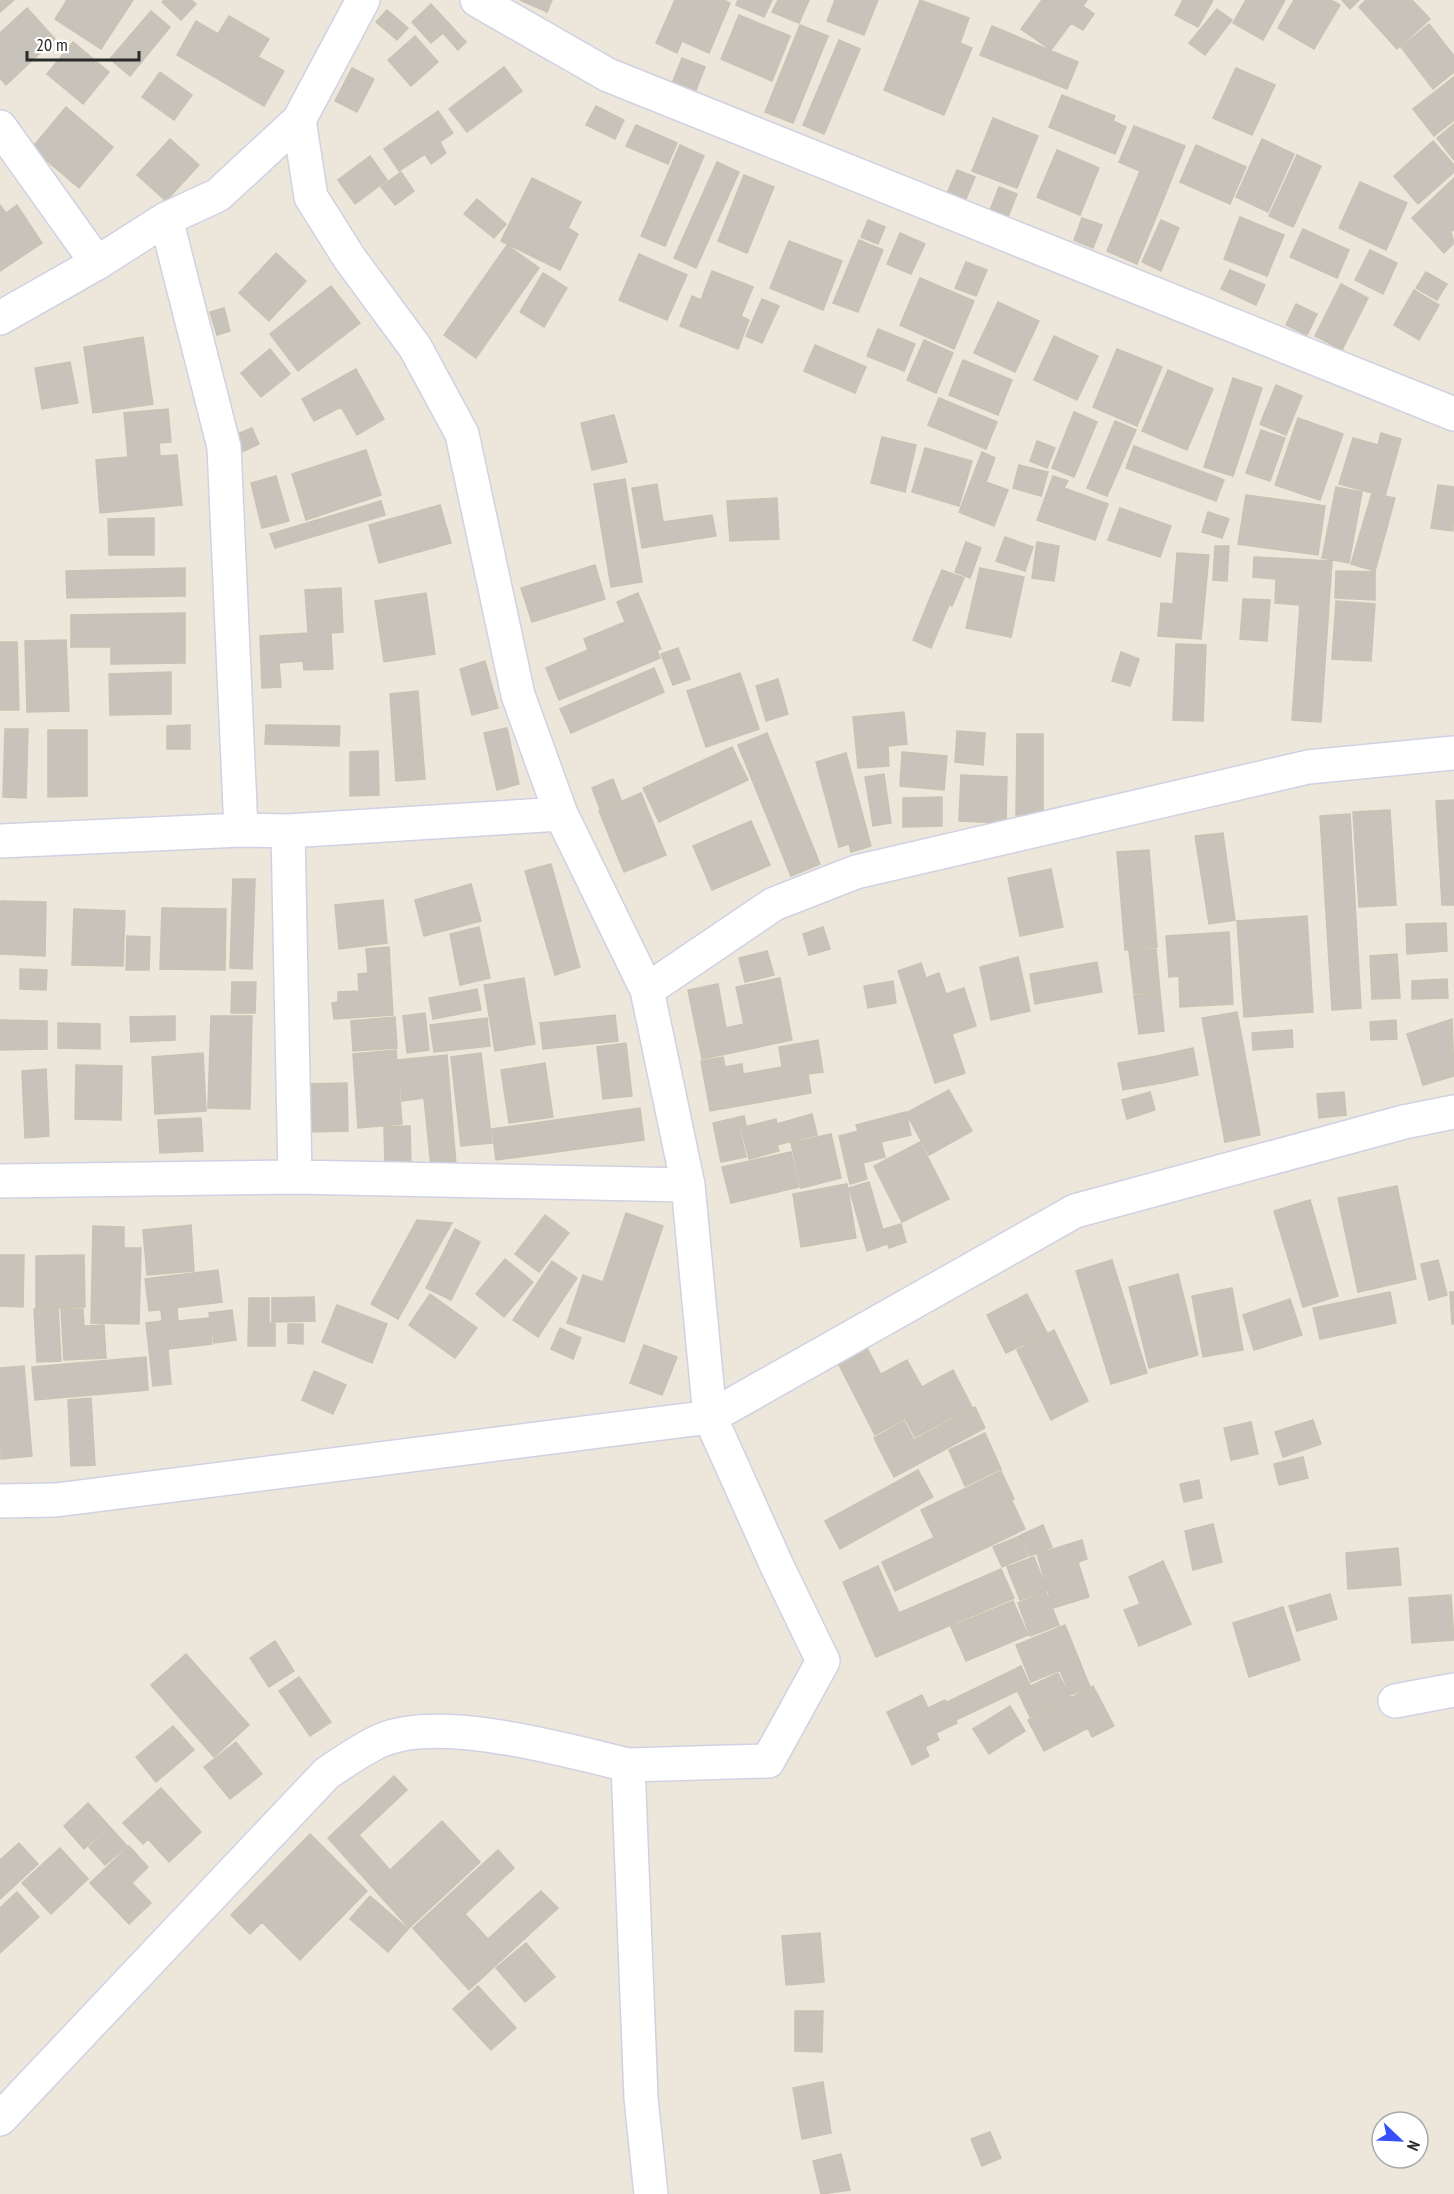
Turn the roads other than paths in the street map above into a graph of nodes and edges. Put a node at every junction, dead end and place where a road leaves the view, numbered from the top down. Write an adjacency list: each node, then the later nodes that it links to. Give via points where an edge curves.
1 (363, 0): 3 (street)
2 (477, 0): 8 (street, via 608,75)
3 (299, 120): 5 (street, via 218,195); 10 (street, via 311,197 350,259 415,346 462,434 518,695)
4 (0, 127): 6 (street)
5 (166, 219): 6 (street); 11 (street, via 224,447)
6 (97, 263): 7 (street)
7 (0, 318)
8 (1454, 414)
9 (1454, 753): 14 (street, via 1308,767 856,872 774,904)
10 (561, 814): 12 (street); 14 (street)
11 (241, 830): 12 (street); 13 (street)
12 (288, 831): 16 (street)
13 (0, 841)
14 (647, 990): 18 (street)
15 (1454, 1112): 19 (street, via 1075,1211)
16 (295, 1178): 17 (street); 18 (street)
17 (0, 1181)
18 (688, 1185): 19 (street)
19 (710, 1417): 20 (street, via 56,1500); 23 (street, via 824,1661 768,1761)
20 (0, 1501)
21 (1454, 1690): 22 (street)
22 (1395, 1701)
23 (628, 1765): 24 (street, via 523,1741 424,1730 382,1740 327,1773); 25 (street, via 641,2098)
24 (0, 2119)
25 (651, 2194)

